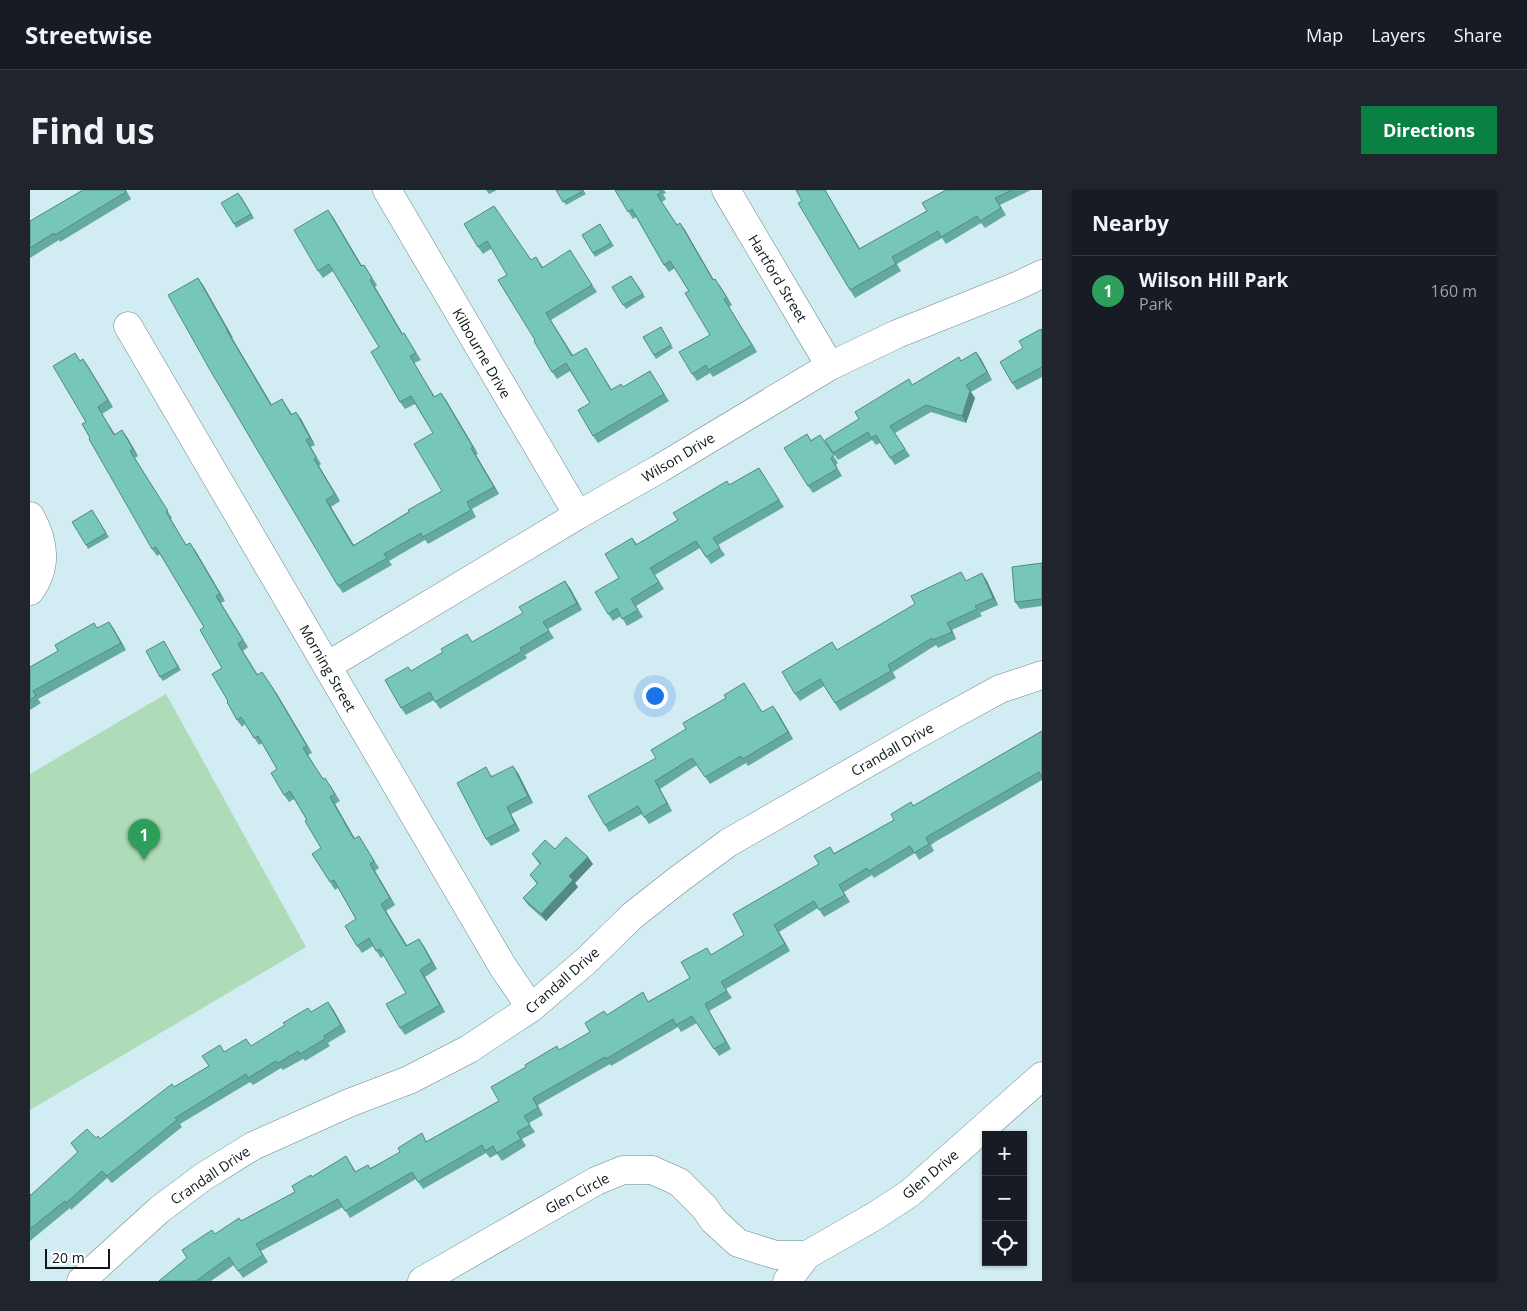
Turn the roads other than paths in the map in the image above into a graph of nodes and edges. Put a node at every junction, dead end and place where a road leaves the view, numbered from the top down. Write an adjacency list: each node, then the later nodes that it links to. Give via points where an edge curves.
1 (387, 190): 6 (street, Kilbourne Drive)
2 (726, 190): 5 (street, Hartford Street)
3 (1042, 274): 5 (street, Wilson Drive, via 896,334)
4 (128, 326): 9 (street, Morning Street)
5 (830, 366): 6 (street, Wilson Drive)
6 (578, 515): 9 (street, Wilson Drive)
7 (30, 516): 8 (street, via 38,529 43,554 38,578)
8 (30, 592)
9 (327, 666): 11 (street, Morning Street, via 503,967)
10 (1042, 676): 11 (street, Crandall Drive, via 1000,689 728,843 632,916)
11 (531, 1008): 14 (street, Crandall Drive, via 470,1049 409,1080 253,1146 203,1177 159,1210)
12 (1042, 1076): 13 (street, Glen Drive, via 910,1193)
13 (807, 1256): 15 (street, Glen Circle, via 776,1255 738,1243 679,1182 652,1170 623,1170 596,1181); 16 (street)
14 (81, 1281)
15 (422, 1281)
16 (787, 1281)

